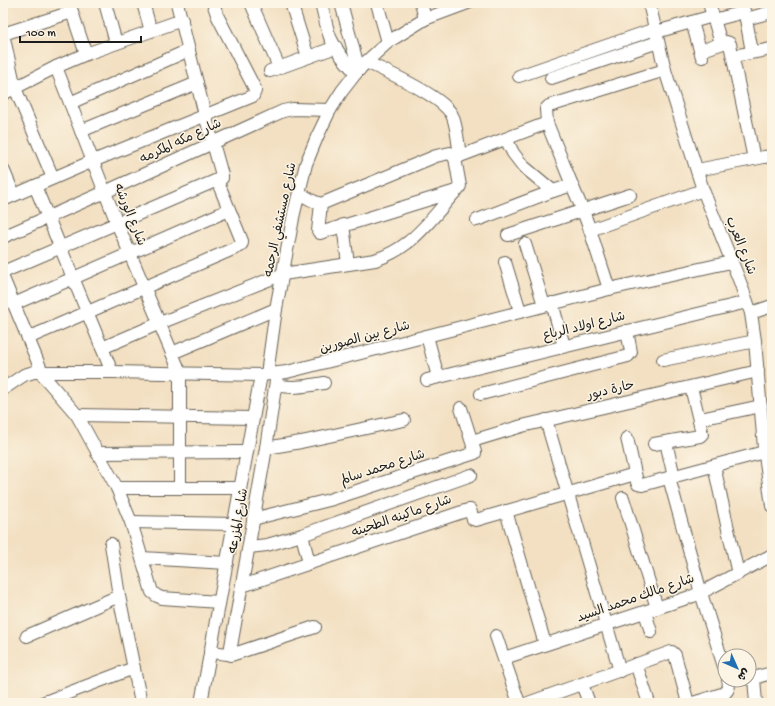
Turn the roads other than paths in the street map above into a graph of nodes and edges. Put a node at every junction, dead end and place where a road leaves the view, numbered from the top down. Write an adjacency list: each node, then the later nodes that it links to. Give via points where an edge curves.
1 (105, 3): 25 (street)
2 (143, 3): 21 (street)
3 (178, 3): 19 (street)
4 (213, 3): 44 (street, via 255,91 253,96)
5 (251, 3): 33 (street, via 274,69)
6 (291, 3): 33 (street)
7 (320, 3): 27 (street)
8 (341, 3): 35 (street)
9 (377, 3): 24 (street)
10 (421, 3): 18 (street)
11 (468, 3): 18 (street, شارع مستشفي الرحمه)
12 (649, 3): 23 (street, شارع العرب)
13 (710, 3): 17 (street)
14 (70, 8): 22 (street); 31 (street)
15 (744, 11): 16 (street); 17 (street); 30 (street)
16 (772, 12)
17 (714, 18): 20 (street); 26 (street)
18 (425, 19): 24 (street, شارع مستشفي الرحمه)
19 (182, 20): 21 (street); 29 (street)
20 (692, 22): 23 (street); 26 (street, via 701,54)
21 (151, 31): 25 (street)
22 (3, 34): 40 (street)
23 (656, 34): 36 (street, شارع العرب); 37 (street); 38 (street)
24 (388, 42): 35 (street, شارع مستشفي الرحمه)
25 (116, 43): 31 (street)
26 (721, 44): 32 (street, via 730,43)
27 (336, 47): 33 (street); 35 (street, via 349,65)
28 (772, 49): 30 (street)
29 (189, 50): 39 (street); 42 (street)
30 (752, 52): 32 (street)
31 (86, 54): 34 (street)
32 (733, 56): 51 (street)
33 (308, 57)
34 (56, 67): 40 (street); 42 (street, شارع الورشه)
35 (360, 68): 43 (street, شارع مستشفي الرحمه); 50 (street, via 394,75 443,104 452,114 455,123)
36 (665, 70): 45 (street, via 549,106 546,108); 54 (street, شارع العرب)
37 (520, 76)
38 (551, 78)
39 (197, 83): 44 (street); 46 (street)
40 (15, 88): 41 (street); 55 (street)
41 (3, 94)
42 (70, 103): 46 (street, شارع الورشه)
43 (330, 110): 48 (street, شارع مكه المكرمه, via 288,110); 63 (street, شارع مستشفي الرحمه, via 306,164)
44 (205, 115): 48 (street); 52 (street)
45 (547, 118): 47 (street); 57 (street)
46 (81, 131): 52 (street, شارع الورشه)
47 (506, 139): 50 (street); 61 (street, via 523,166)
48 (213, 142): 56 (street, via 223,176); 62 (street, شارع مكه المكرمه)
49 (772, 156): 51 (street)
50 (458, 157): 60 (street, via 460,186); 67 (street, via 450,153 436,156)
51 (754, 159): 54 (street)
52 (93, 161): 55 (street); 62 (street, شارع الورشه)
53 (3, 169): 64 (street)
54 (697, 170): 59 (street, شارع العرب)
55 (53, 178): 58 (street)
56 (219, 179): 68 (street); 72 (street)
57 (572, 185): 61 (street); 69 (street)
58 (34, 186): 64 (street); 70 (street)
59 (703, 190): 74 (street); 81 (street, شارع العرب)
60 (456, 191): 73 (street); 82 (street, via 419,233 397,250 375,260)
61 (554, 191): 71 (street)
62 (105, 192): 70 (street, شارع مكه المكرمه); 72 (street, شارع الورشه)
63 (299, 193): 67 (street); 84 (street, شارع مستشفي الرحمه)
64 (14, 195): 66 (street)
65 (630, 195): 69 (street)
66 (3, 200)
67 (321, 204): 73 (street, via 319,232)
68 (229, 210): 79 (street); 87 (street, via 242,241 241,245)
69 (583, 210): 74 (street); 75 (street)
70 (47, 218): 76 (street, شارع مكه المكرمه); 78 (street)
71 (477, 220)
72 (117, 223): 78 (street); 79 (street, شارع الورشه)
73 (343, 225): 82 (street)
74 (590, 230): 88 (street)
75 (508, 235)
76 (3, 237)
77 (525, 244): 90 (street)
78 (60, 248): 83 (street); 86 (street)
79 (130, 253): 86 (street); 87 (street, شارع الورشه)
80 (505, 262): 94 (street)
81 (731, 262): 88 (street, شارع بين الصورين); 92 (street, شارع العرب)
82 (348, 264): 84 (street)
83 (3, 272)
84 (283, 274): 93 (street, شارع مستشفي الرحمه); 96 (street)
85 (3, 278): 89 (street)
86 (72, 278): 89 (street); 95 (street)
87 (144, 288): 95 (street); 96 (street, شارع الورشه)
88 (609, 289): 90 (street, شارع بين الصورين)
89 (14, 304): 99 (street)
90 (548, 304): 94 (street, شارع بين الصورين); 101 (street)
91 (772, 306): 92 (street, شارع اولاد الرباع)
92 (749, 308): 97 (street, شارع اولاد الرباع); 100 (street, شارع العرب)
93 (276, 310): 103 (street); 109 (street, شارع مستشفي الرحمه)
94 (520, 312): 98 (street, شارع بين الصورين)
95 (87, 313): 99 (street); 102 (street)
96 (160, 323): 102 (street); 103 (street, شارع الورشه)
97 (627, 331): 101 (street, شارع اولاد الرباع); 113 (street, via 632,352 628,356)
98 (427, 336): 101 (street, شارع اولاد الرباع, via 432,378); 109 (street, شارع بين الصورين)
99 (28, 338): 106 (street)
100 (755, 341): 104 (street); 105 (street, شارع العرب)
101 (564, 346)
102 (102, 348): 107 (street)
103 (172, 353): 108 (street, شارع الورشه)
104 (663, 360)
105 (758, 371): 111 (street, حارة دبور); 115 (street, شارع العرب)
106 (41, 372): 107 (street, شارع بين الصورين); 112 (street, شارع بين الصورين, via 24,375); 116 (street)
107 (112, 372): 108 (street, شارع بين الصورين)
108 (180, 372): 109 (street, شارع بين الصورين); 117 (street)
109 (270, 377): 110 (street, via 297,388); 118 (street, شارع المزرعه); 126 (street, شارع المزرعه)
110 (324, 383)
111 (691, 387): 120 (street, حارة دبور); 121 (street)
112 (3, 389)
113 (481, 394)
114 (461, 408): 123 (street)
115 (765, 408): 121 (street); 127 (street, شارع العرب)
116 (77, 415): 117 (street); 130 (street)
117 (180, 417): 118 (street); 128 (street)
118 (253, 418): 129 (street, شارع المزرعه)
119 (404, 420): 126 (street)
120 (546, 420): 123 (street, حارة دبور); 138 (street)
121 (699, 420): 124 (street, via 702,434 700,436)
122 (627, 438): 132 (street)
123 (472, 441): 143 (street, شارع محمد سالم, via 475,453 329,500)
124 (666, 442): 125 (street); 134 (street)
125 (654, 444)
126 (266, 448): 143 (street, شارع المزرعه)
127 (767, 448): 131 (street); 140 (street, شارع العرب)
128 (180, 452): 129 (street); 130 (street); 136 (street)
129 (247, 452): 137 (street, شارع المزرعه)
130 (97, 453): 135 (street)
131 (714, 466): 134 (street); 154 (street)
132 (635, 474): 134 (street, via 640,485); 138 (street, شارع ماكينه الطحينه)
133 (471, 475): 146 (street)
134 (672, 478): 156 (street)
135 (117, 488): 136 (street); 144 (street)
136 (180, 488): 137 (street)
137 (240, 488): 141 (street, شارع المزرعه)
138 (567, 493): 142 (street, شارع ماكينه الطحينه); 161 (street)
139 (623, 498): 159 (street)
140 (772, 505)
141 (236, 511): 143 (street); 145 (street, شارع المزرعه)
142 (506, 511): 153 (street, شارع ماكينه الطحينه, via 476,520 468,510); 166 (street)
143 (254, 516): 149 (street, شارع المزرعه)
144 (131, 522): 145 (street); 151 (street)
145 (234, 524): 147 (street, شارع المزرعه)
146 (302, 536): 149 (street, via 267,545); 153 (street)
147 (231, 540): 149 (street); 152 (street, شارع المزرعه)
148 (111, 544): 157 (street)
149 (249, 544): 155 (street, شارع المزرعه)
150 (772, 556): 154 (street, شارع مالك محمد السيد)
151 (142, 558): 152 (street); 158 (street, via 152,592 156,596)
152 (227, 563): 158 (street, شارع المزرعه)
153 (309, 563): 155 (street, شارع ماكينه الطحينه)
154 (738, 574): 156 (street, شارع مالك محمد السيد)
155 (242, 586): 169 (street, شارع المزرعه)
156 (701, 593): 159 (street, شارع مالك محمد السيد); 167 (street)
157 (119, 596): 164 (street); 172 (street)
158 (219, 602): 168 (street, شارع المزرعه)
159 (657, 608): 160 (street, شارع مالك محمد السيد)
160 (645, 612): 161 (street, شارع مالك محمد السيد); 163 (street)
161 (606, 624): 166 (street, شارع مالك محمد السيد); 173 (street)
162 (315, 628): 169 (street)
163 (651, 632)
164 (27, 636)
165 (496, 636): 170 (street)
166 (545, 644): 170 (street, شارع مالك محمد السيد)
167 (718, 648)
168 (210, 652): 169 (street); 182 (street, شارع المزرعه)
169 (229, 654)
170 (504, 658): 183 (street)
171 (636, 664): 173 (street); 186 (street); 187 (street, via 674,653)
172 (134, 668): 180 (street); 181 (street)
173 (620, 671): 176 (street)
174 (772, 673): 175 (street)
175 (757, 677)
176 (582, 684): 184 (street); 185 (street)
177 (729, 688): 179 (street, via 725,693)
178 (752, 688): 189 (street)
179 (708, 701): 188 (street)
180 (42, 703)
181 (141, 703)
182 (201, 703)
183 (519, 703)
184 (528, 703)
185 (589, 703)
186 (649, 703)
187 (688, 703)
188 (693, 703)
189 (756, 703)

